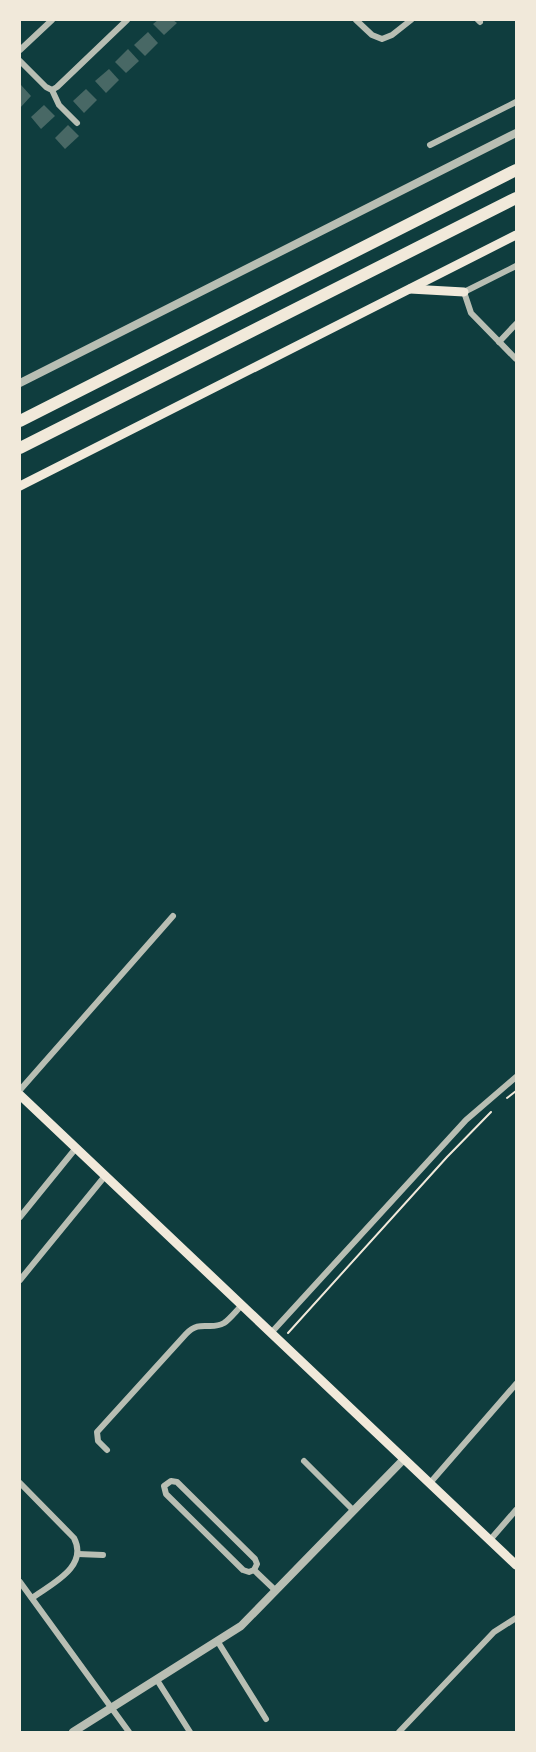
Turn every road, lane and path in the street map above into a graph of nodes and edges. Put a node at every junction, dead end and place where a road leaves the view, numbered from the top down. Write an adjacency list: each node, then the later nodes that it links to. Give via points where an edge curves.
1 (52, 20): 5 (street)
2 (127, 20): 7 (street)
3 (356, 20): 4 (street, via 382,39)
4 (411, 20)
5 (20, 50)
6 (20, 61): 7 (street)
7 (52, 90): 9 (street, via 59,105)
8 (516, 102): 11 (street)
9 (77, 123)
10 (516, 133): 21 (street)
11 (430, 145)
12 (516, 170): 22 (highway)
13 (516, 198): 23 (highway)
14 (516, 235): 16 (main road)
15 (516, 266): 17 (street)
16 (408, 289): 17 (main road); 24 (main road)
17 (464, 292): 19 (street, via 471,313)
18 (516, 324): 19 (street)
19 (499, 342): 20 (street)
20 (516, 359)
21 (20, 382)
22 (20, 421)
23 (20, 448)
24 (20, 486)
25 (173, 916): 27 (street)
26 (516, 1077): 37 (street, via 466,1120)
27 (20, 1090)
28 (516, 1091): 30 (path)
29 (20, 1095): 32 (main road)
30 (507, 1098)
31 (491, 1112): 38 (path)
32 (76, 1148): 33 (main road); 34 (street)
33 (105, 1176): 35 (street); 36 (main road)
34 (20, 1217)
35 (20, 1280)
36 (242, 1305): 37 (main road); 40 (street, via 224,1323 190,1329 97,1432 98,1441)
37 (271, 1333): 41 (main road)
38 (288, 1334)
39 (516, 1384): 44 (street)
40 (107, 1450)
41 (404, 1459): 44 (main road); 46 (street)
42 (304, 1461): 46 (street)
43 (20, 1483): 50 (street, via 74,1538)
44 (430, 1483): 49 (main road)
45 (516, 1510): 49 (street)
46 (354, 1511): 55 (street)
47 (213, 1518): 48 (street); 48 (street, via 177,1482 166,1484 166,1494); 53 (street, via 255,1559)
48 (202, 1529): 53 (street, via 243,1570)
49 (490, 1540): 52 (main road)
50 (78, 1554): 51 (street); 56 (street, via 71,1569)
51 (103, 1555)
52 (516, 1565)
53 (254, 1570): 55 (street)
54 (20, 1582): 56 (street)
55 (276, 1591): 58 (street, via 241,1626)
56 (32, 1599): 60 (street)
57 (516, 1618): 65 (street, via 494,1632)
58 (218, 1642): 59 (street); 61 (street)
59 (157, 1680): 60 (street); 64 (street)
60 (112, 1708): 62 (street); 63 (street)
61 (266, 1719)
62 (73, 1732)
63 (129, 1732)
64 (190, 1732)
65 (399, 1732)

